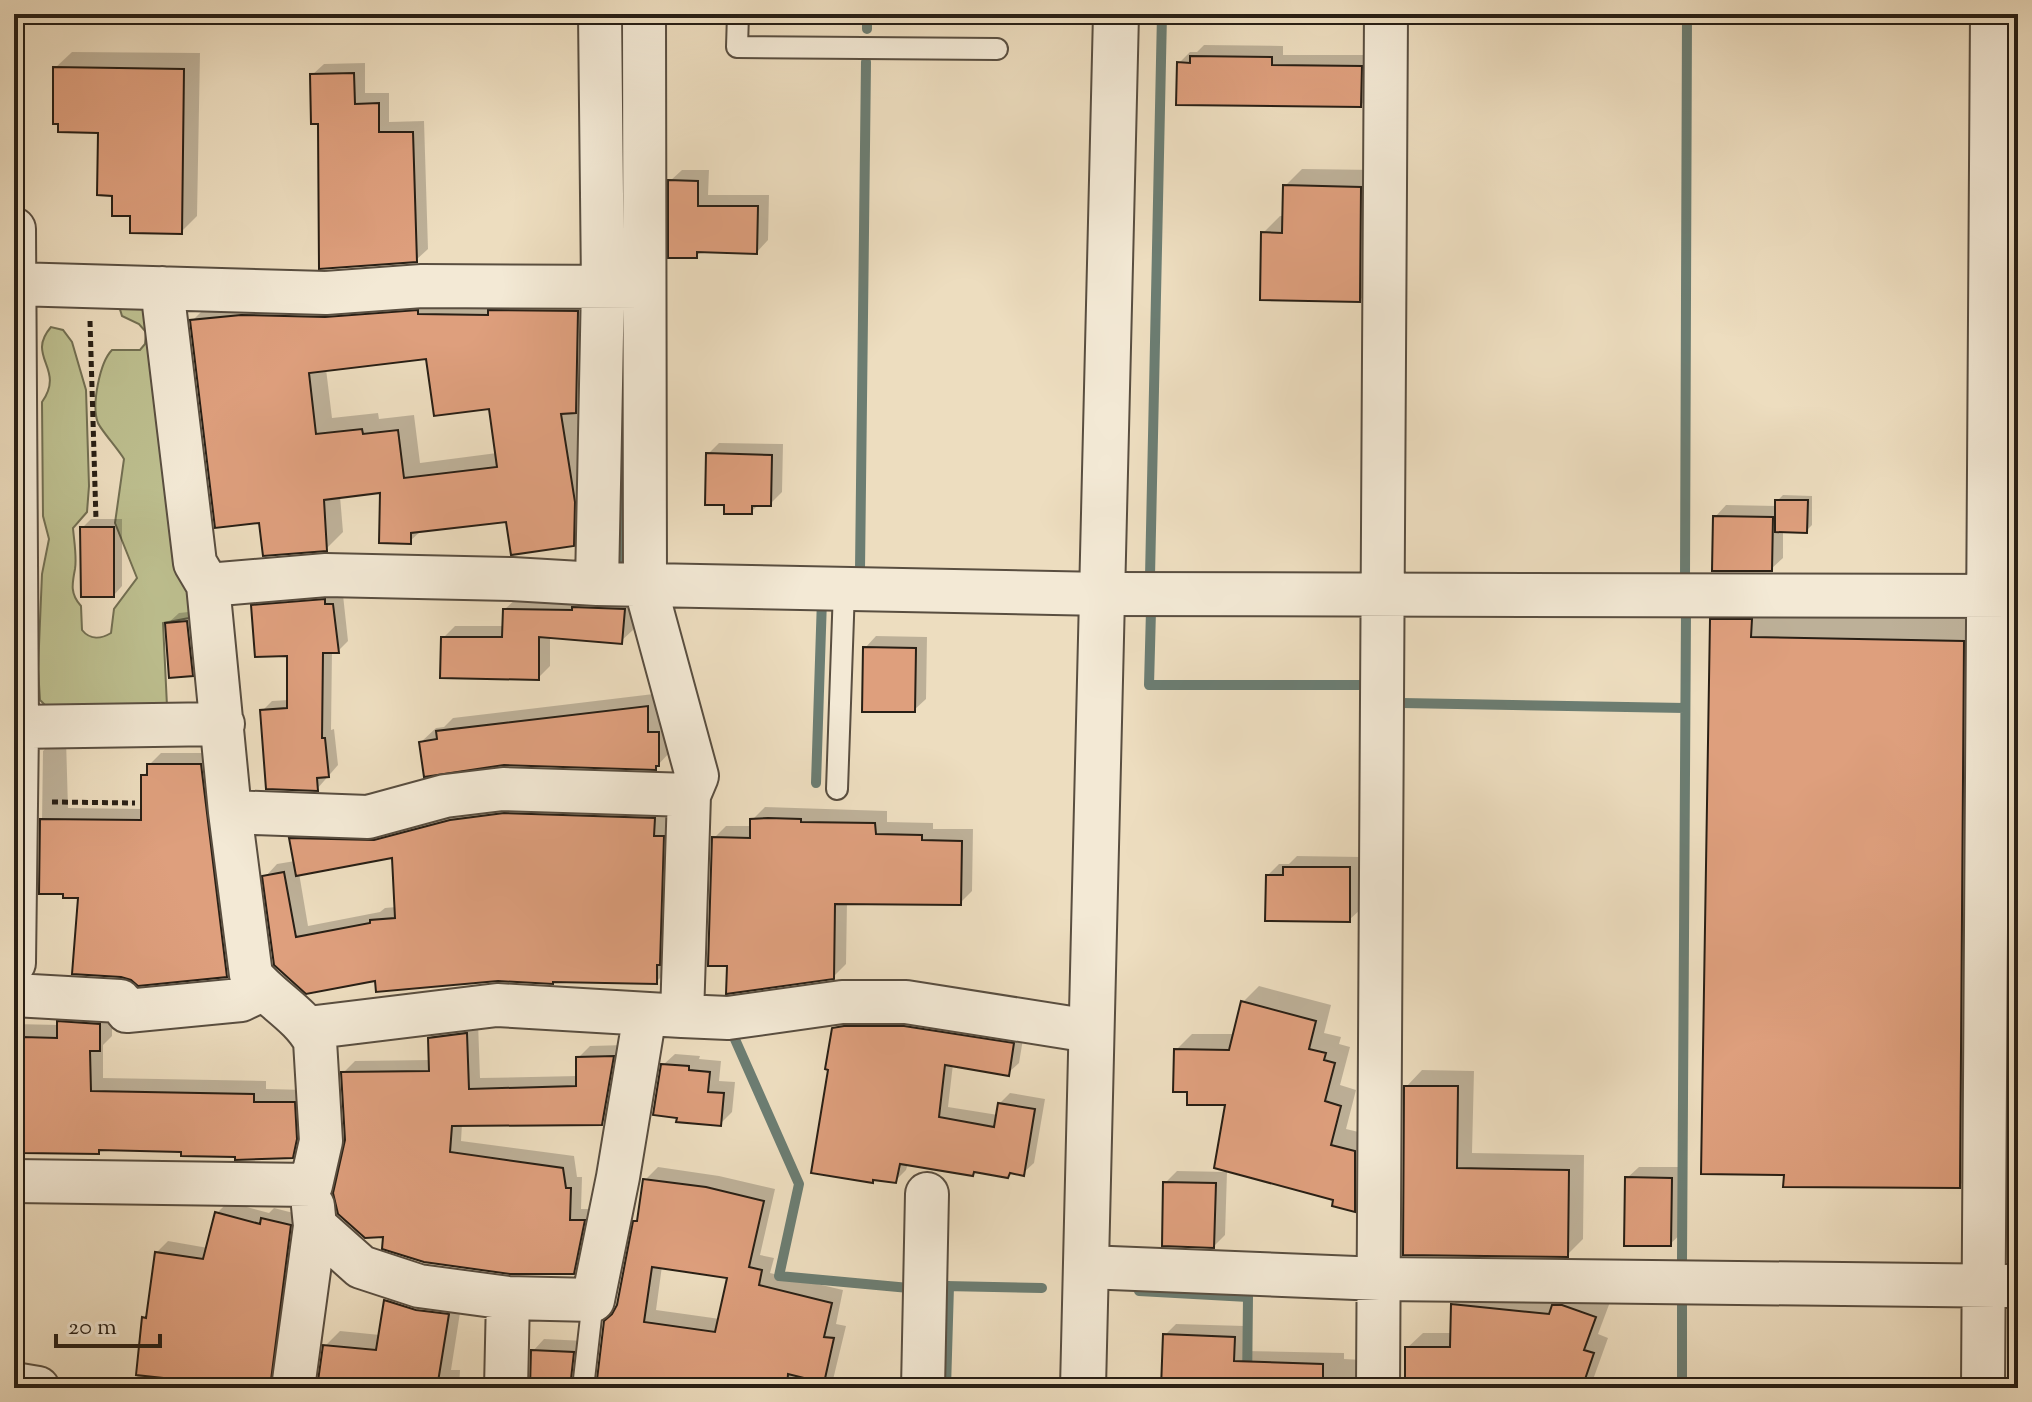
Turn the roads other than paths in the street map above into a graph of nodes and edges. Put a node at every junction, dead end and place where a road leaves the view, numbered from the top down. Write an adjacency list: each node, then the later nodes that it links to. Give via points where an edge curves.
1 (600, 14): 10 (street)
2 (644, 14): 11 (street)
3 (738, 14): 7 (lane, via 737,47)
4 (1116, 14): 18 (street)
5 (1386, 14): 19 (street)
6 (1992, 14): 20 (street)
7 (997, 49)
8 (14, 229): 9 (street)
9 (14, 284): 12 (street); 13 (street)
10 (603, 285): 11 (street); 12 (street, via 422,286 326,293); 14 (street)
11 (644, 287): 16 (street)
12 (162, 288): 15 (street, via 195,563)
13 (15, 436): 22 (street)
14 (597, 584): 15 (street, via 326,575); 16 (street)
15 (208, 585): 21 (street)
16 (645, 585): 17 (street); 24 (street, via 697,776)
17 (844, 589): 18 (street); 23 (lane)
18 (1104, 594): 19 (street); 31 (street)
19 (1381, 595): 20 (street); 37 (street)
20 (2003, 596): 38 (street)
21 (223, 724): 22 (street); 25 (street)
22 (15, 727): 26 (street)
23 (837, 789)
24 (689, 795): 25 (street, via 503,789 445,796 368,817); 29 (street)
25 (230, 812): 27 (street, via 251,975)
26 (14, 963)
27 (262, 990): 28 (street, via 241,1000 127,1011 120,1001); 30 (street)
28 (14, 995)
29 (663, 1015): 30 (street, via 497,1005); 31 (street, via 728,1018 842,1002 906,1002); 40 (street, via 618,1177)
30 (308, 1028): 33 (street, via 315,1041 321,1141)
31 (1090, 1031): 36 (street)
32 (14, 1181): 33 (street)
33 (311, 1185): 35 (street)
34 (927, 1194): 46 (street)
35 (315, 1226): 39 (street, via 361,1267 419,1286); 43 (street)
36 (1086, 1267): 37 (street); 47 (street)
37 (1380, 1279): 38 (street); 48 (street)
38 (2000, 1286): 49 (street)
39 (508, 1298): 40 (street); 44 (street)
40 (593, 1300): 45 (lane)
41 (14, 1384): 42 (street)
42 (38, 1388)
43 (293, 1388)
44 (506, 1388)
45 (583, 1388)
46 (923, 1388)
47 (1083, 1388)
48 (1378, 1388)
49 (1983, 1388)

